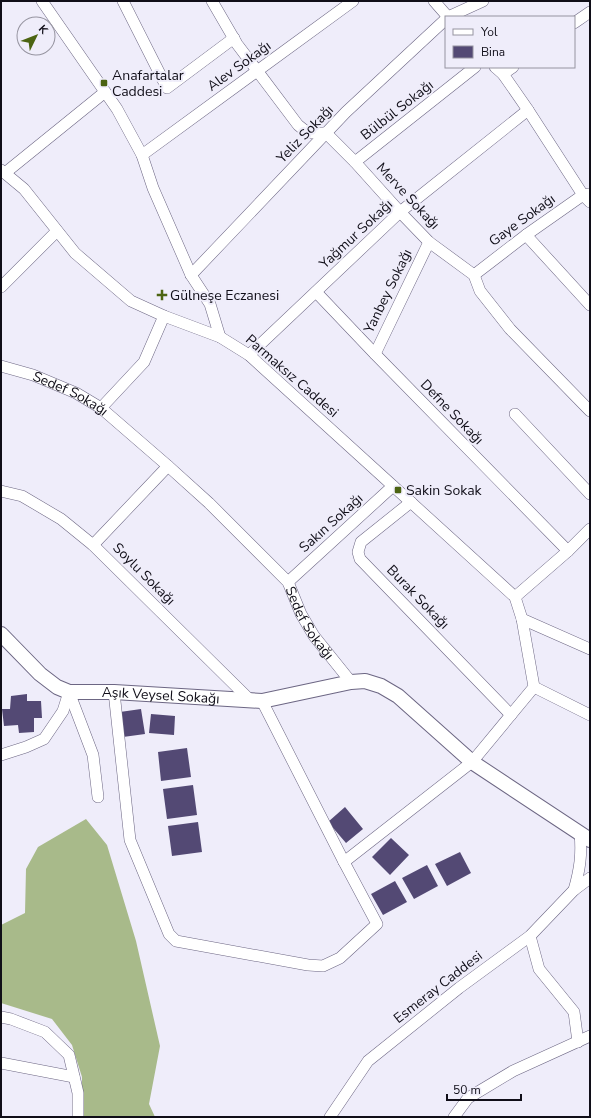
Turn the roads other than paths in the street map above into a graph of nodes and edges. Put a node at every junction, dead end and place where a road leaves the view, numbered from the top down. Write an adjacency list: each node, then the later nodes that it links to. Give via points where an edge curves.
1 (42, 1): 17 (street)
2 (123, 1): 12 (street, via 167,88)
3 (212, 1): 12 (street)
4 (353, 1): 15 (street, Alev Sokağı)
5 (434, 1): 8 (street)
6 (483, 1): 9 (street, Yeliz Sokağı)
7 (590, 12): 11 (street)
8 (445, 16)
9 (451, 16)
10 (445, 20): 19 (street, Yeliz Sokağı)
11 (575, 22)
12 (234, 38): 15 (street)
13 (474, 68): 21 (street, Bülbül Sokağı)
14 (510, 68): 16 (street)
15 (258, 71): 19 (street, via 298,125 308,133); 20 (street, Alev Sokağı)
16 (499, 71): 18 (street)
17 (105, 92): 20 (street); 22 (street)
18 (528, 110): 23 (street); 24 (street, Yağmur Sokağı)
19 (326, 133): 21 (street, Merve Sokağı); 28 (street, Yeliz Sokağı)
20 (142, 155): 28 (street, via 153,188)
21 (356, 162): 24 (street, Merve Sokağı)
22 (3, 172): 25 (street, Parmaksız Caddesi, via 24,189)
23 (588, 197): 26 (street, Gaye Sokağı)
24 (400, 212): 27 (street, Merve Sokağı); 31 (street, Yağmur Sokağı)
25 (57, 231): 30 (street); 33 (street, Parmaksız Caddesi, via 75,253 131,301)
26 (526, 235): 29 (street, Gaye Sokağı); 32 (street)
27 (429, 242): 29 (street, Merve Sokağı); 35 (street, Yanbey Sokağı)
28 (191, 275): 34 (street, via 210,304)
29 (474, 275): 39 (street, via 480,291 510,329)
30 (1, 287)
31 (316, 292): 35 (street, Defne Sokağı); 36 (street, Yağmur Sokağı)
32 (590, 305)
33 (164, 316): 34 (street, Parmaksız Caddesi); 38 (street, via 144,362)
34 (220, 337): 36 (street, Parmaksız Caddesi)
35 (374, 354): 48 (street, Defne Sokağı)
36 (248, 355): 42 (street, Parmaksız Caddesi)
37 (1, 366): 38 (street, Sedef Sokağı, via 33,375 69,390)
38 (101, 408): 41 (street, Sedef Sokağı)
39 (590, 411)
40 (515, 414): 44 (street)
41 (168, 466): 47 (street); 49 (street, Sedef Sokağı)
42 (393, 486): 45 (street, Parmaksız Caddesi); 49 (street, Sakın Sokağı)
43 (1, 491): 47 (street, Soylu Sokağı, via 22,496 61,519)
44 (590, 494)
45 (411, 502): 50 (street, Parmaksız Caddesi); 59 (street, Burak Sokağı, via 361,542 358,552 360,559)
46 (590, 529): 48 (street)
47 (93, 545): 58 (street, Soylu Sokağı)
48 (568, 551): 50 (street)
49 (288, 582): 54 (street, Sedef Sokağı, via 301,614 314,636)
50 (515, 598): 51 (street)
51 (522, 619): 53 (street); 55 (street)
52 (1, 634): 56 (street, via 40,674)
53 (590, 649)
54 (351, 682): 58 (street, Aşık Veysel Sokağı); 62 (street, via 365,681 381,686 398,696)
55 (534, 687): 59 (street); 60 (street)
56 (68, 692): 57 (street, Aşık Veysel Sokağı); 61 (street, via 63,711 44,739); 63 (street, via 93,755)
57 (114, 692): 58 (street, Aşık Veysel Sokağı); 65 (street, Soylu Sokağı, via 130,840 162,919 169,934 176,941 323,966 340,958 377,924)
58 (256, 701): 65 (street, Soylu Sokağı)
59 (511, 715): 62 (street)
60 (590, 715)
61 (1, 755)
62 (472, 762): 64 (street); 65 (street)
63 (98, 797)
64 (585, 836): 67 (street, Esmeray Caddesi, via 580,872)
65 (344, 862)
66 (590, 878): 67 (street, Esmeray Caddesi)
67 (574, 890): 68 (street, Esmeray Caddesi)
68 (530, 936): 71 (street, via 539,969 574,1012); 75 (street, Esmeray Caddesi, via 459,988 368,1061)
69 (1, 1017): 73 (street, via 44,1032 69,1055)
70 (590, 1036): 71 (street)
71 (578, 1042): 76 (street, via 512,1071 468,1098)
72 (1, 1063): 73 (street)
73 (74, 1077): 74 (street, via 78,1093)
74 (78, 1117)
75 (330, 1117)
76 (454, 1117)

